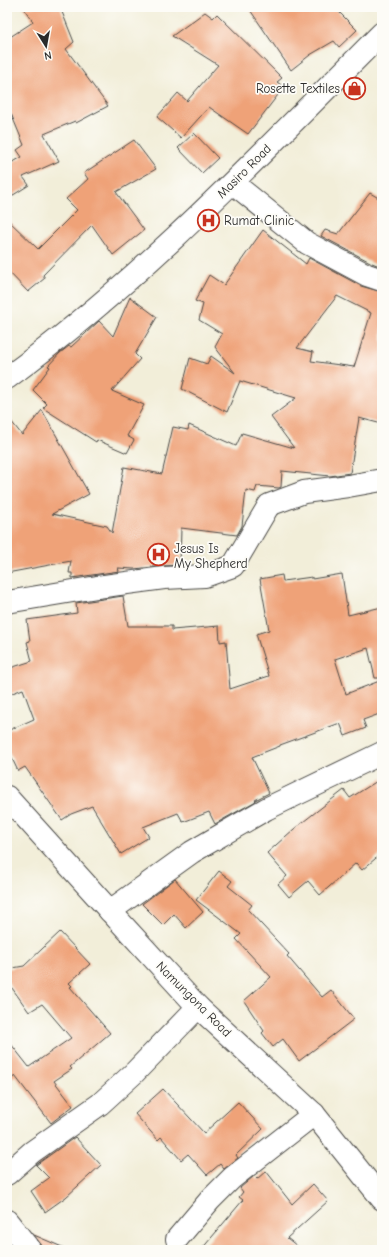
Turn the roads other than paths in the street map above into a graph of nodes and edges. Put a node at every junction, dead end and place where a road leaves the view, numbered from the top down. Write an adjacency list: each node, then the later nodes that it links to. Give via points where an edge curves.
1 (382, 33): 2 (street, Masiro Road)
2 (233, 183): 3 (street, via 307,243 367,276); 4 (street, Masiro Road, via 96,309)
3 (382, 280)
4 (7, 378)
5 (382, 480): 6 (street, via 304,492 269,505 233,566 204,576 164,578)
6 (7, 602)
7 (382, 753): 9 (street, via 266,809 192,852)
8 (7, 797): 9 (street, Namungona Road)
9 (110, 911): 10 (street, Namungona Road)
10 (198, 1007): 11 (street, Namungona Road); 12 (street, via 100,1104 32,1152)
11 (314, 1114): 13 (street, Namungona Road); 15 (street, via 232,1178)
12 (7, 1174)
13 (382, 1199)
14 (7, 1221): 16 (street)
15 (177, 1239)
16 (30, 1250)

